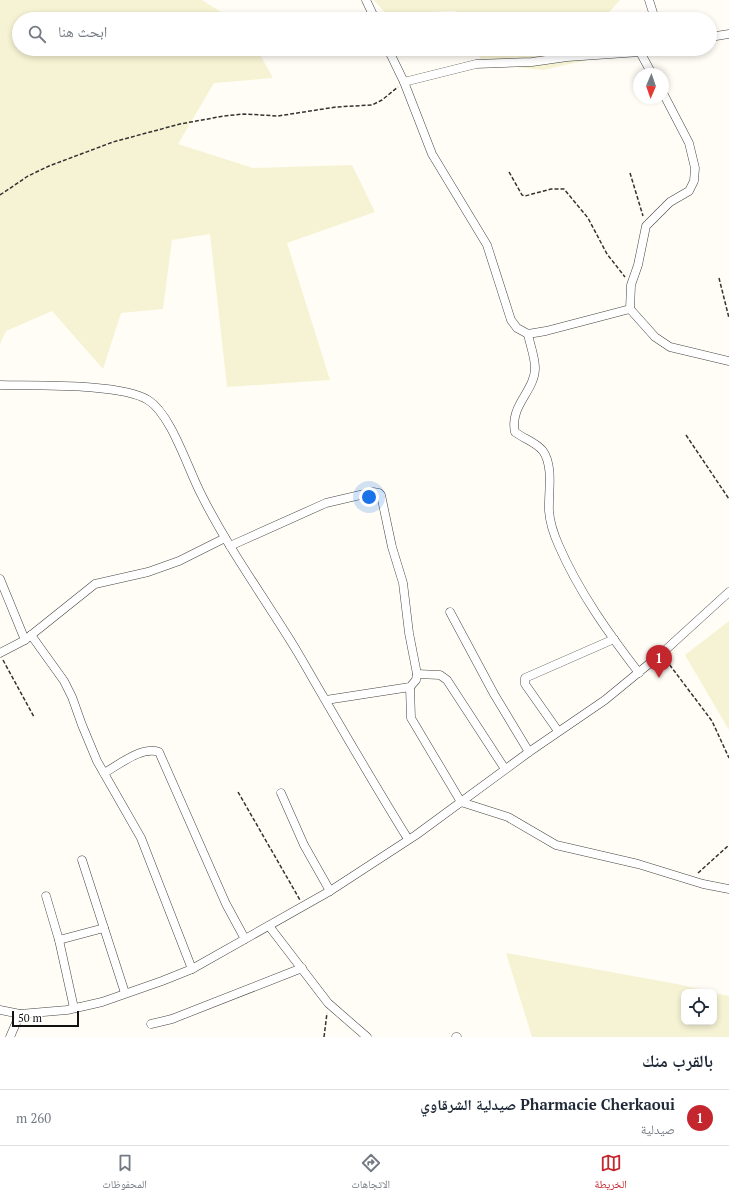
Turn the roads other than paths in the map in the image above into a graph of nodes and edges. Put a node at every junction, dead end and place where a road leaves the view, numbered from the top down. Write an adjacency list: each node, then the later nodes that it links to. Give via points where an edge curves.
1 (366, 0): 3 (street)
2 (649, 0): 4 (street)
3 (372, 12)
4 (653, 12)
5 (729, 34): 6 (street)
6 (717, 36)
7 (391, 56): 11 (street)
8 (582, 56): 11 (street, via 532,62 476,64)
9 (642, 56): 10 (street)
10 (649, 68)
11 (404, 82): 14 (street, via 432,154 486,245 511,320 517,328)
12 (669, 104): 13 (street, via 690,143 695,168 694,181 689,191 670,202 646,226 631,285)
13 (630, 309): 14 (street); 15 (street, via 655,337 670,347)
14 (528, 334): 23 (street, via 535,368 533,378 513,418 516,432 538,446 547,459 551,526 579,587)
15 (729, 360)
16 (0, 385): 17 (street, via 84,387 140,396 154,404 167,422)
17 (225, 538): 18 (street); 22 (street, via 179,561 148,572 95,584)
18 (230, 546): 26 (street, via 326,503 373,492 380,493 404,588 409,633); 28 (street)
19 (0, 579): 22 (street)
20 (729, 592): 25 (street)
21 (450, 612): 30 (street)
22 (28, 637): 24 (street); 32 (street, via 66,686)
23 (614, 639): 25 (street); 29 (street, via 525,678 525,684)
24 (0, 654)
25 (639, 673): 29 (street)
26 (418, 674): 27 (street); 31 (street, via 440,674 447,680)
27 (410, 687): 28 (street); 34 (street, via 411,718)
28 (326, 700): 35 (street)
29 (558, 732): 30 (street)
30 (529, 752): 31 (street)
31 (505, 770): 34 (street)
32 (104, 773): 43 (street, via 136,755 158,752 223,898); 45 (street, via 147,850)
33 (281, 793): 38 (street, via 304,845)
34 (461, 802): 35 (street); 37 (street, via 508,817 556,845)
35 (408, 839): 38 (street)
36 (82, 860): 41 (street)
37 (729, 889)
38 (330, 891): 40 (street)
39 (46, 896): 42 (street)
40 (269, 926): 43 (street); 44 (street)
41 (104, 928): 42 (street); 46 (street)
42 (59, 940): 47 (street)
43 (245, 940): 45 (street)
44 (302, 968): 50 (street, via 172,1019); 52 (street, via 328,1003)
45 (192, 969): 46 (street)
46 (125, 993): 47 (street)
47 (74, 1008): 49 (street)
48 (0, 1010): 49 (street)
49 (20, 1014): 51 (street)
50 (151, 1024)
51 (10, 1037)
52 (367, 1037)

